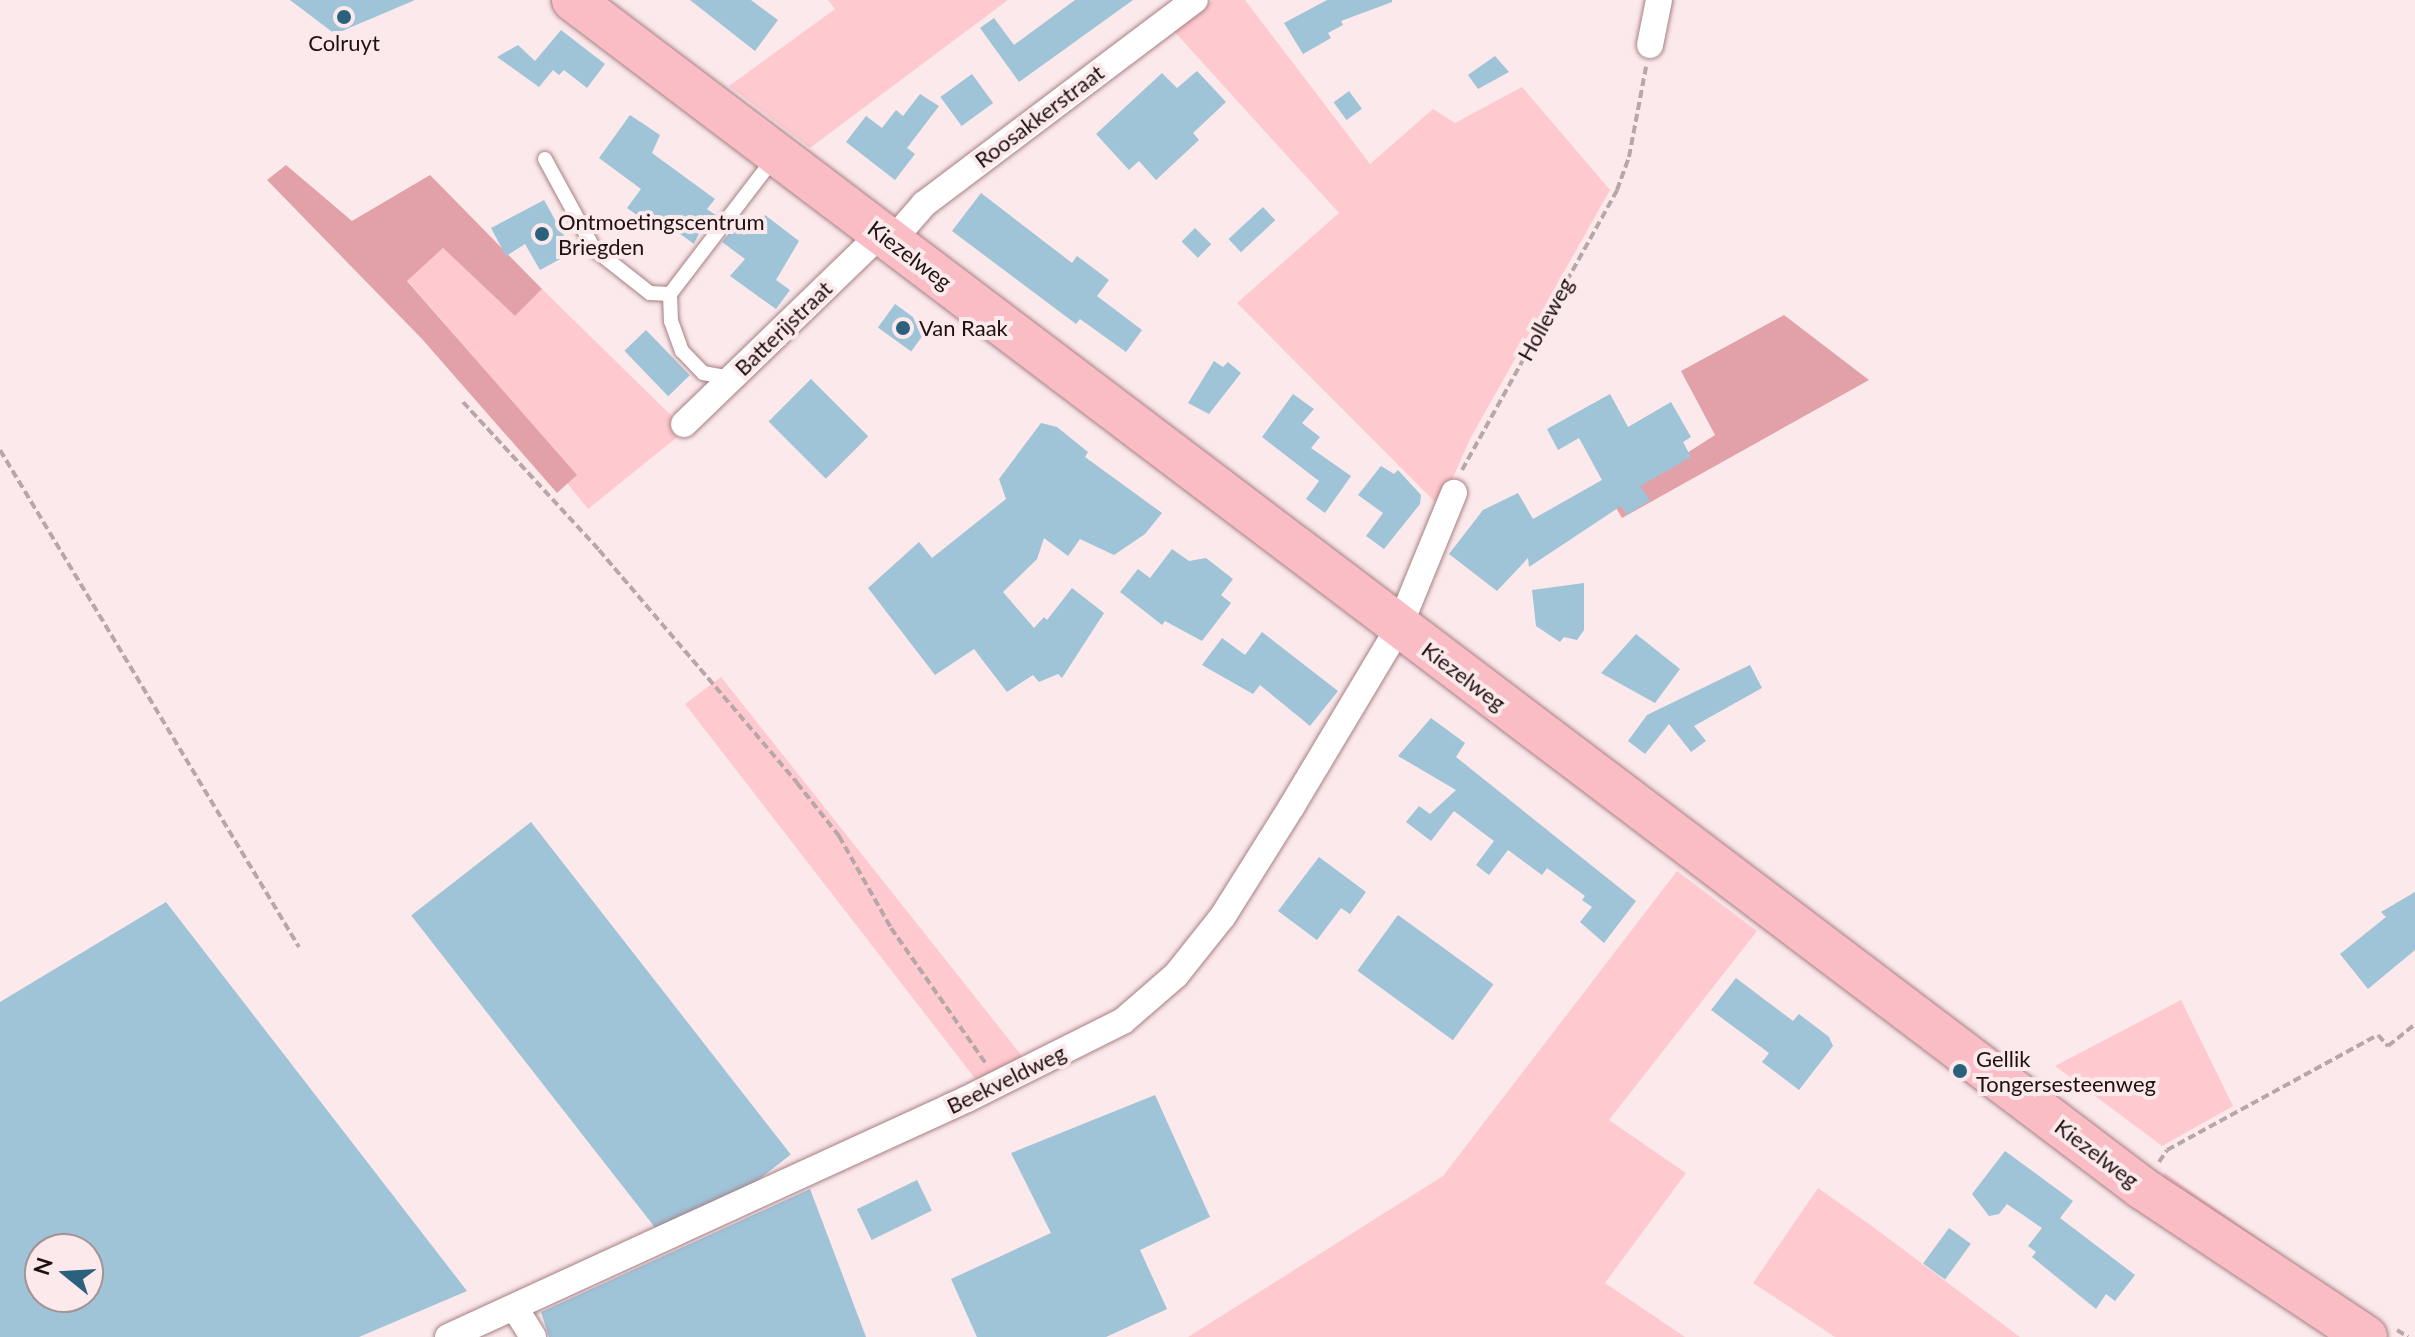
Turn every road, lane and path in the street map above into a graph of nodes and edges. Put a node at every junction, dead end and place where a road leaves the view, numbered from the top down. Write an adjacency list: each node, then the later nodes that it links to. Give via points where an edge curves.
1 (573, 0): 5 (main road, Kiezelweg)
2 (1195, 0): 7 (street, Roosakkerstraat)
3 (1659, 0): 4 (street)
4 (1650, 45): 13 (path, Holleweg, via 1629,157 1617,190 1466,461)
5 (776, 154): 7 (main road, Kiezelweg); 8 (lane)
6 (545, 159): 8 (lane, via 594,249 650,293)
7 (887, 237): 9 (street, Batterijstraat); 14 (main road, Kiezelweg)
8 (670, 294): 9 (lane, via 671,321 682,351 703,373)
9 (731, 378): 11 (street, Batterijstraat)
10 (463, 402): 17 (path, via 599,550 839,836 891,928)
11 (684, 424)
12 (0, 450): 15 (path)
13 (1454, 493): 14 (street)
14 (1399, 627): 17 (street, Beekveldweg, via 1223,916 1176,975 1123,1021); 18 (main road, Kiezelweg)
15 (299, 947)
16 (2415, 1024): 18 (path, via 2388,1046 2378,1035 2167,1150)
17 (999, 1083): 19 (street, Beekveldweg)
18 (2142, 1188): 22 (main road, Kiezelweg)
19 (515, 1308): 20 (street, Beekveldweg); 21 (street)
20 (448, 1337)
21 (533, 1337)
22 (2366, 1337)

